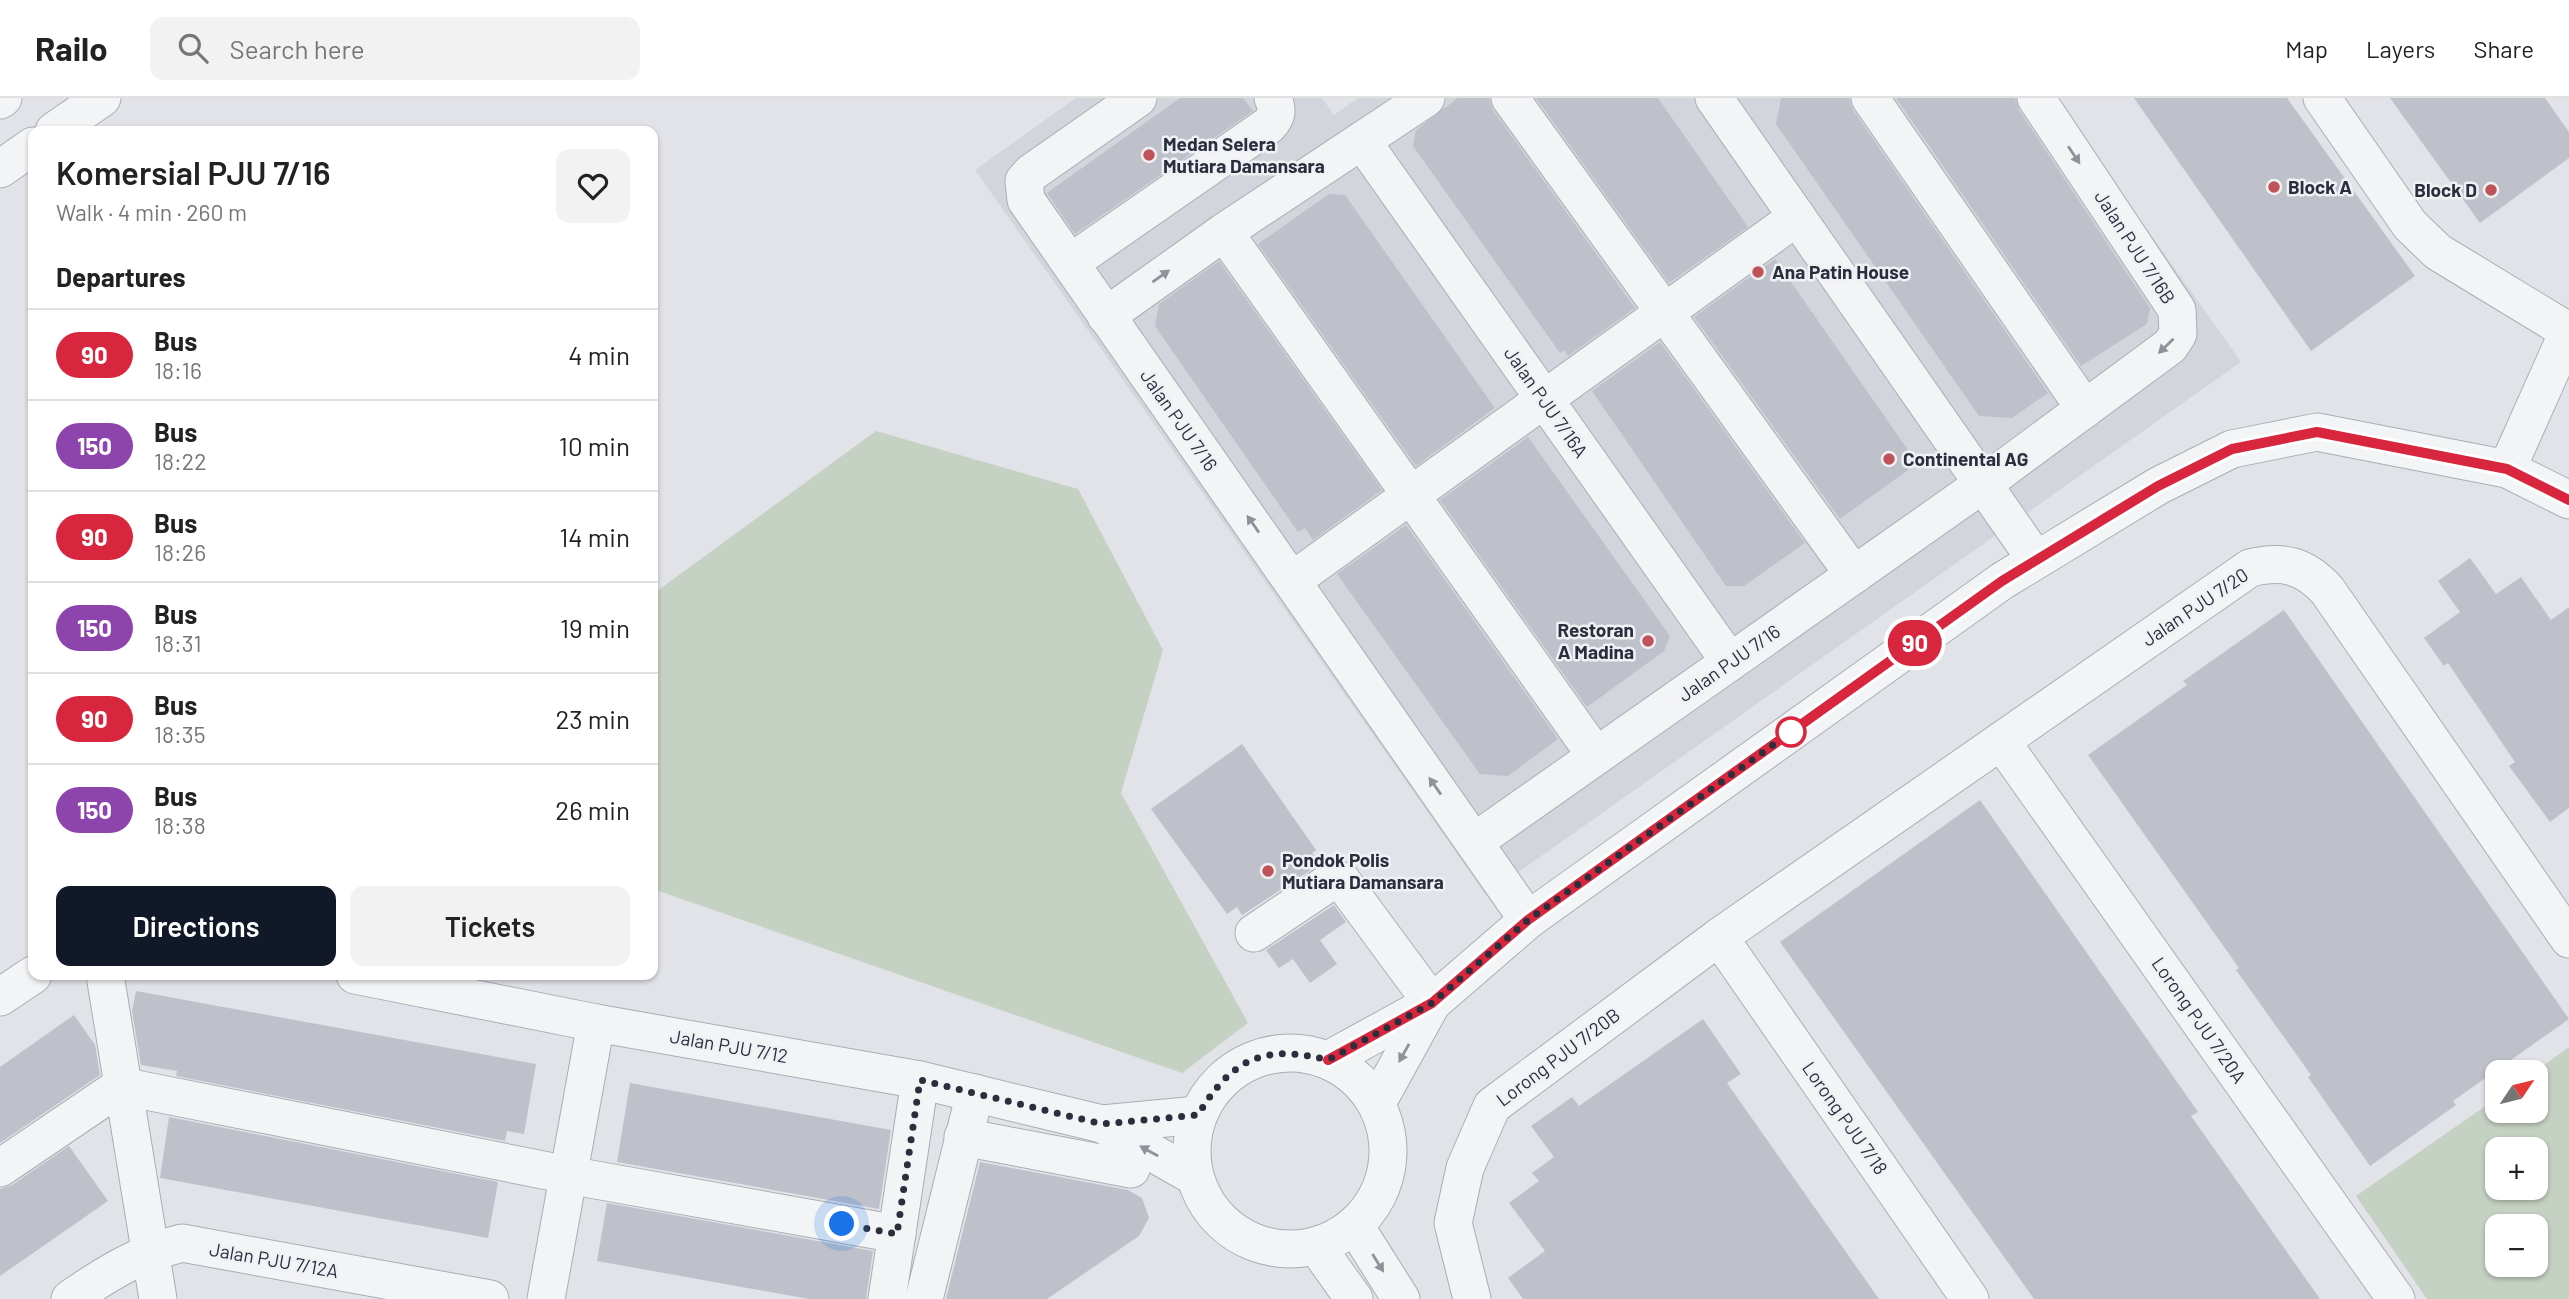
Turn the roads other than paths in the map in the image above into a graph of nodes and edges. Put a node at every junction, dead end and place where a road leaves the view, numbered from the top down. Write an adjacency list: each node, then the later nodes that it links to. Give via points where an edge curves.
1 (102, 98): 10 (street)
2 (1138, 98): 16 (street, Jalan PJU 7/16, via 1024,181 1026,200)
3 (1273, 98): 16 (street, via 1276,118 1269,125)
4 (1426, 98): 11 (street)
5 (1510, 98): 17 (street)
6 (1870, 98): 21 (street)
7 (2036, 98): 21 (street, Jalan PJU 7/16B, one-way to 21, via 2177,310 2178,334 2169,346)
8 (2322, 98): 19 (street, via 2410,225 2438,252)
9 (1722, 101): 14 (street)
10 (61, 126)
11 (1362, 141): 15 (street); 20 (street, Jalan PJU 7/16A)
12 (28, 149): 13 (street)
13 (0, 169)
14 (1797, 217): 17 (street); 23 (street)
15 (1224, 232): 18 (street, one-way to 15); 24 (street)
16 (1070, 263): 18 (street, Jalan PJU 7/16)
17 (1665, 312): 20 (street); 27 (street)
18 (1106, 316): 28 (street, Jalan PJU 7/16, one-way to 18)
19 (2569, 331): 22 (street)
20 (1544, 399): 24 (street); 29 (street, Jalan PJU 7/16A)
21 (2085, 409): 23 (street, Jalan PJU 7/16B)
22 (2507, 469): 25 (street); 26 (street, via 2317,432 2305,434 2232,449 2158,486)
23 (1983, 484): 26 (street); 27 (street, Jalan PJU 7/16)
24 (1411, 495): 28 (street); 31 (street)
25 (2569, 500)
26 (2036, 560): 33 (street)
27 (1854, 575): 29 (street, Jalan PJU 7/16)
28 (1293, 580): 32 (street, Jalan PJU 7/16, one-way to 28)
29 (1730, 662): 31 (street, Jalan PJU 7/16)
30 (2001, 741): 35 (street, Jalan PJU 7/20); 36 (street, Jalan PJU 7/20, via 2250,568 2274,562 2295,566 2313,575 2327,590); 69 (street, Lorong PJU 7/20A)
31 (1596, 756): 32 (street, Jalan PJU 7/16)
32 (1474, 842): 33 (street, Jalan PJU 7/16)
33 (1528, 920): 41 (street)
34 (1254, 933): 41 (street, via 1330,882 1342,881)
35 (1719, 937): 67 (street, Lorong PJU 7/20B, via 1492,1106 1465,1168 1453,1223); 68 (street, Lorong PJU 7/18)
36 (2569, 939)
37 (28, 978): 40 (street)
38 (106, 980): 45 (street)
39 (380, 980): 42 (street, Jalan PJU 7/12)
40 (0, 997)
41 (1432, 1003): 43 (street); 47 (street, one-way to 47)
42 (596, 1023): 44 (street, Jalan PJU 7/12); 53 (street)
43 (1328, 1060): 47 (street, via 1356,1077); 48 (street, via 1297,1052 1266,1054 1237,1067 1214,1087)
44 (920, 1080): 46 (street, Jalan PJU 7/12); 56 (street)
45 (121, 1086): 51 (street); 53 (street); 58 (street)
46 (975, 1093): 49 (street, Jalan PJU 7/12); 50 (street)
47 (1377, 1103): 55 (street, via 1388,1135 1388,1169 1376,1200)
48 (1198, 1115): 49 (street, Jalan PJU 7/12); 54 (street, via 1191,1146)
49 (1102, 1124): 54 (street, Jalan PJU 7/12, one-way to 49)
50 (963, 1137): 52 (street); 64 (street)
51 (0, 1168)
52 (1131, 1169)
53 (568, 1175): 56 (street); 62 (street)
54 (1195, 1177): 57 (street, via 1208,1205 1256,1244 1286,1250)
55 (1355, 1226): 57 (street); 66 (street, one-way to 66)
56 (897, 1234): 63 (street)
57 (1317, 1247): 65 (street)
58 (148, 1252): 59 (street, Jalan PJU 7/12A); 60 (street); 61 (street, Jalan PJU 7/12A, via 182,1244)
59 (70, 1299)
60 (158, 1299)
61 (490, 1299)
62 (546, 1299)
63 (887, 1299)
64 (924, 1299)
65 (1354, 1299)
66 (1401, 1299)
67 (1472, 1299)
68 (1970, 1299)
69 (2396, 1299)

